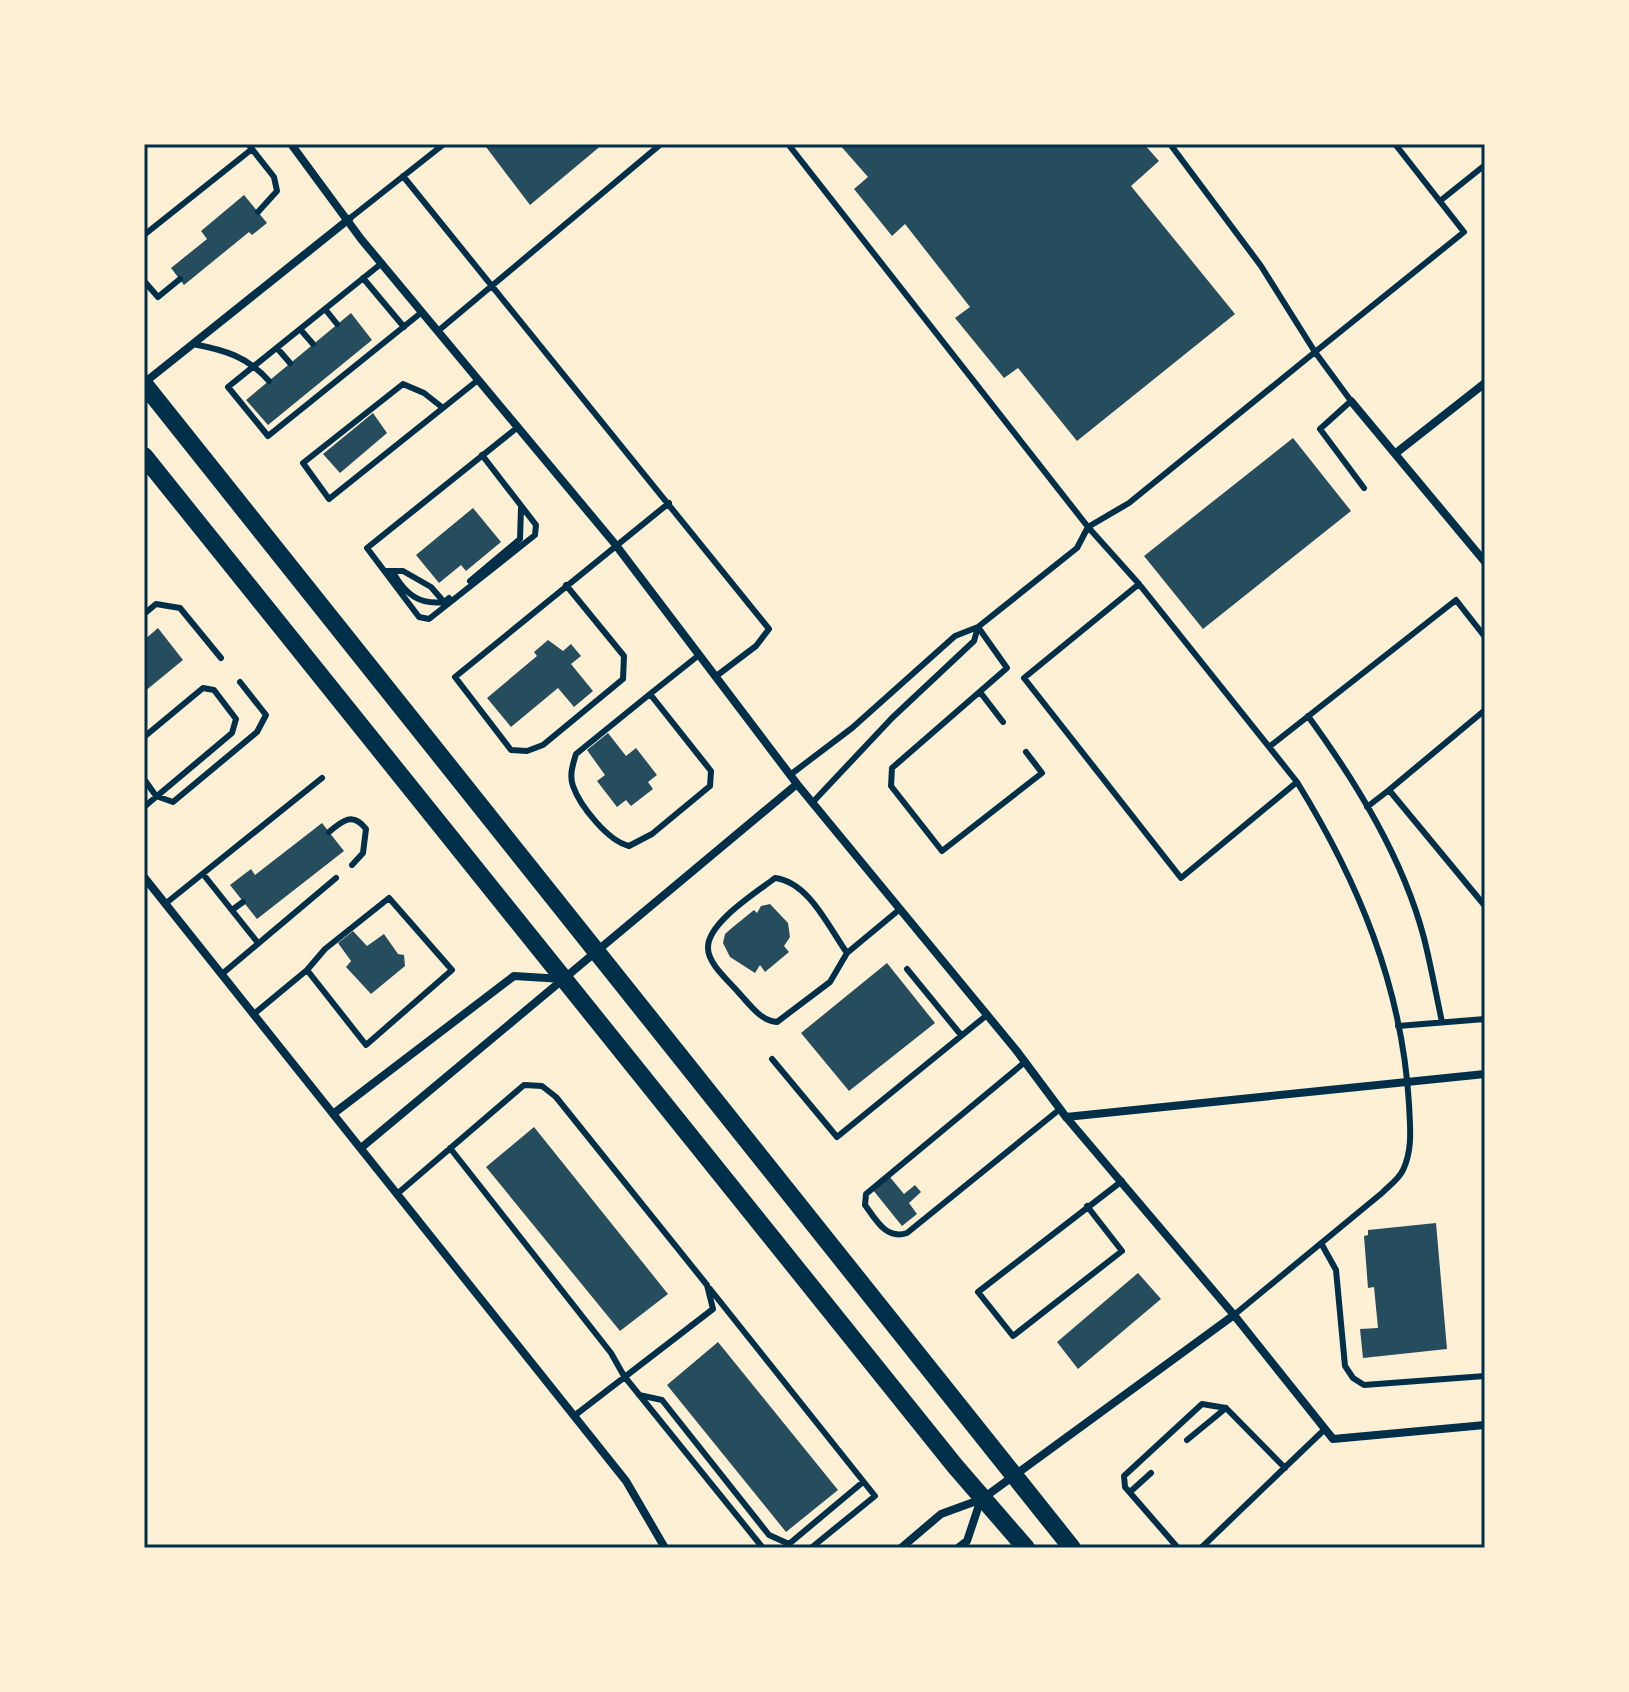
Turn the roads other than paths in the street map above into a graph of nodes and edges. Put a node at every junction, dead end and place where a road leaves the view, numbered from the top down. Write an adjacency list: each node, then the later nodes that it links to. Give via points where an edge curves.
1 (291, 144): 12 (street)
2 (444, 144): 9 (lane)
3 (661, 144): 18 (lane)
4 (788, 144): 50 (lane)
5 (1170, 144): 29 (lane, via 1261,266)
6 (1395, 144): 10 (lane)
7 (250, 146): 11 (lane, via 274,177 277,191); 13 (lane)
8 (1485, 165): 10 (lane)
9 (403, 176): 12 (lane); 18 (lane)
10 (1440, 201): 29 (lane, via 1464,232)
11 (258, 212)
12 (349, 219): 14 (street); 25 (street)
13 (144, 235)
14 (382, 263): 15 (lane); 20 (street)
15 (363, 278): 19 (lane); 22 (lane)
16 (180, 279): 17 (lane, via 158,297)
17 (144, 281)
18 (491, 284): 24 (lane); 48 (lane)
19 (325, 309): 21 (lane); 23 (lane)
20 (422, 312): 22 (lane); 24 (street)
21 (337, 324)
22 (404, 327): 30 (lane)
23 (300, 329): 26 (lane); 27 (lane)
24 (438, 331): 35 (street)
25 (193, 344): 32 (lane, via 227,350); 38 (street)
26 (313, 344)
27 (277, 348): 31 (lane); 32 (lane)
28 (359, 352): 30 (lane)
29 (1315, 352): 41 (lane); 50 (lane, via 1129,503)
30 (365, 358): 34 (lane)
31 (290, 363)
32 (255, 365): 36 (lane); 40 (lane, via 228,387 268,436 294,410)
33 (335, 371): 34 (lane)
34 (340, 378): 40 (lane)
35 (478, 380): 42 (lane); 43 (street)
36 (269, 381)
37 (1485, 383): 44 (street)
38 (144, 384): 96 (main road)
39 (312, 390): 40 (lane)
40 (317, 397)
41 (1351, 401): 44 (street); 47 (lane, via 1320,429)
42 (443, 408): 42 (lane, via 329,499 303,463 403,384)
43 (518, 427): 45 (lane); 51 (street)
44 (1396, 453): 52 (street)
45 (482, 455): 49 (lane); 53 (lane, via 367,548)
46 (144, 456): 101 (main road)
47 (1364, 488)
48 (669, 503): 51 (lane); 64 (lane, via 769,629 756,646)
49 (521, 506): 53 (lane, via 536,525 535,535 429,619 419,617); 57 (lane, via 520,539)
50 (1088, 527): 55 (lane); 59 (lane, via 1077,548)
51 (615, 544): 56 (lane); 61 (street)
52 (1485, 562)
53 (385, 571): 54 (lane)
54 (394, 574): 57 (lane, via 403,571); 57 (lane, via 403,589 426,604)
55 (1139, 584): 65 (lane); 73 (lane)
56 (566, 585): 56 (lane, via 455,677 511,750 543,745 623,679 624,656)
57 (444, 602)
58 (144, 614): 62 (lane, via 156,604 180,608)
59 (978, 627): 63 (lane); 75 (lane, via 955,636 852,728); 82 (lane, via 974,641)
60 (1485, 637): 70 (lane, via 1456,600)
61 (699, 655): 64 (street); 68 (lane)
62 (221, 658)
63 (1007, 668): 65 (lane); 67 (lane)
64 (715, 677): 75 (street)
65 (1024, 678): 78 (lane, via 1181,878)
66 (240, 682): 81 (lane, via 266,715 257,732 173,802)
67 (980, 692): 71 (lane); 74 (lane, via 892,768 891,786 942,851 1042,773)
68 (650, 694): 68 (lane, via 712,778 699,798 629,846 613,839 573,785 571,768 576,754)
69 (1485, 710): 80 (lane)
70 (1308, 716): 73 (lane); 84 (lane)
71 (1003, 722)
72 (144, 737): 81 (lane, via 203,688 214,690 236,719 232,733)
73 (1269, 747): 78 (lane)
74 (1026, 752)
75 (790, 775): 79 (street)
76 (322, 778): 87 (lane)
77 (144, 779): 81 (lane)
78 (1297, 782): 106 (lane, via 1334,843 1370,920)
79 (797, 784): 82 (street); 96 (street)
80 (1389, 790): 84 (lane); 92 (lane)
81 (156, 796): 83 (lane)
82 (812, 803): 93 (street)
83 (144, 807)
84 (1367, 807): 105 (lane, via 1424,935)
85 (329, 832): 86 (lane, via 351,819 366,829 363,853)
86 (352, 865)
87 (203, 874): 91 (lane); 94 (lane)
88 (144, 877): 91 (street)
89 (336, 878): 95 (lane)
90 (243, 902): 94 (lane)
91 (165, 904): 100 (street)
92 (1485, 906)
93 (900, 909): 97 (lane); 103 (street)
94 (232, 910): 95 (lane)
95 (258, 943): 100 (lane)
96 (597, 953): 101 (street); 132 (main road)
97 (847, 953): 97 (lane, via 804,893 786,879 775,878 722,920 707,950 768,1022 795,1012 830,982)
98 (907, 969): 107 (lane)
99 (307, 970): 99 (lane, via 366,1045 452,970 389,898); 102 (lane)
100 (222, 974): 102 (street)
101 (564, 979): 113 (street, via 514,976); 114 (street); 135 (main road)
102 (254, 1014): 113 (street)
103 (987, 1015): 107 (lane); 109 (street)
104 (1485, 1019): 105 (lane)
105 (1442, 1022): 106 (lane)
106 (1398, 1026): 111 (lane)
107 (961, 1035): 108 (lane, via 837,1137)
108 (772, 1059)
109 (1025, 1062): 112 (street); 112 (lane, via 866,1194 865,1205 885,1231 907,1233)
110 (1485, 1074): 111 (street)
111 (1407, 1081): 112 (street); 119 (lane, via 1411,1147 1402,1173)
112 (1063, 1113): 116 (street)
113 (333, 1114): 114 (street)
114 (361, 1148): 117 (street)
115 (450, 1148): 117 (lane); 120 (lane, via 524,1085 542,1086); 122 (lane)
116 (1122, 1181): 118 (lane); 121 (street)
117 (397, 1194): 126 (street)
118 (1087, 1206): 118 (lane, via 978,1292 1013,1336 1122,1251)
119 (1321, 1243): 121 (lane); 123 (lane, via 1336,1270 1345,1366 1353,1378 1364,1385)
120 (707, 1285): 122 (lane, via 713,1309); 133 (lane)
121 (1234, 1315): 128 (street); 132 (street)
122 (624, 1376): 124 (lane); 126 (lane)
123 (1485, 1376)
124 (639, 1395): 133 (lane, via 662,1400 769,1535 789,1544); 137 (lane)
125 (1226, 1408): 129 (lane); 130 (lane); 134 (lane, via 1202,1404 1124,1476)
126 (574, 1416): 136 (street, via 626,1481)
127 (1485, 1425): 128 (street, via 1333,1439)
128 (1325, 1429): 130 (lane)
129 (1187, 1440)
130 (1285, 1468): 144 (lane)
131 (1151, 1473): 134 (lane)
132 (1013, 1475): 135 (street); 142 (main road)
133 (863, 1482): 138 (lane, via 875,1496)
134 (1130, 1492): 143 (lane)
135 (982, 1499): 139 (street, via 941,1514); 140 (street, via 967,1541); 141 (main road)
136 (665, 1548)
137 (763, 1548)
138 (811, 1548)
139 (901, 1548)
140 (958, 1548)
141 (1026, 1548)
142 (1072, 1548)
143 (1178, 1548)
144 (1201, 1548)

